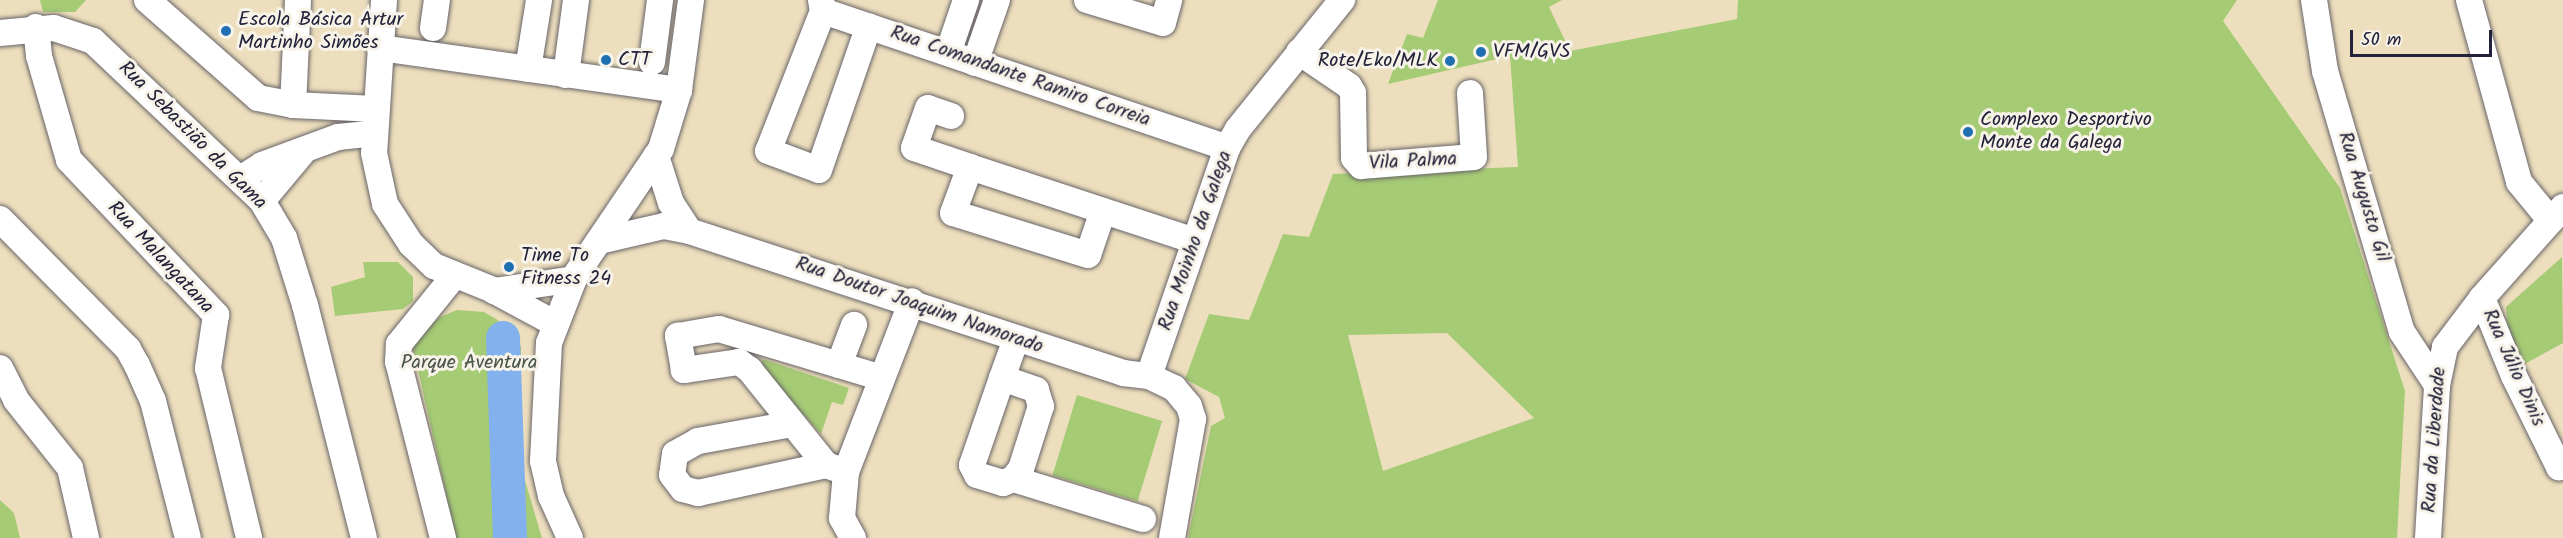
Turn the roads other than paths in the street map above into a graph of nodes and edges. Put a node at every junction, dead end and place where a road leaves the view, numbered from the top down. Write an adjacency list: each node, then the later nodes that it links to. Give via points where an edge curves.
1 (147, 0): 30 (street, via 258,98)
2 (298, 0): 30 (street)
3 (384, 0): 21 (street)
4 (437, 0): 19 (street)
5 (539, 0): 26 (street)
6 (576, 0): 27 (street)
7 (660, 0): 24 (street)
8 (966, 0): 23 (street)
9 (997, 0): 25 (street)
10 (1087, 0): 11 (street, via 1162,23)
11 (1169, 0)
12 (1342, 0): 22 (street, Rua Moinho da Galega)
13 (2314, 0): 58 (street, Rua Augusto Gil, via 2325,71 2402,332)
14 (2469, 0): 40 (street, via 2518,182)
15 (684, 1): 28 (street)
16 (822, 6): 17 (street, Rua Comandante Ramiro Correia); 17 (street, via 768,152 819,170)
17 (869, 26): 23 (street, Rua Comandante Ramiro Correia)
18 (36, 27): 20 (street, Rua Sebastião da Gama); 37 (street, Rua Sebastião da Gama, via 74,32 102,48); 66 (street, Rua Malangatana, via 39,56 69,160 216,315 208,368)
19 (433, 28)
20 (0, 33)
21 (381, 48): 26 (street); 32 (street)
22 (1299, 52): 29 (street, Vila Palma, via 1349,86 1353,93 1354,158 1361,166 1474,157); 33 (street, Rua Moinho da Galega)
23 (948, 53): 25 (street, Rua Comandante Ramiro Correia)
24 (652, 62)
25 (975, 63): 33 (street, Rua Comandante Ramiro Correia)
26 (528, 69): 27 (street)
27 (566, 75): 28 (street)
28 (679, 90): 35 (street)
29 (1470, 93)
30 (293, 105): 32 (street)
31 (951, 116): 36 (street, via 928,108 915,148)
32 (375, 121): 34 (street); 45 (street, via 376,175 385,204 421,255)
33 (1227, 148): 44 (street, Rua Moinho da Galega)
34 (302, 152): 37 (street, via 262,165); 38 (street)
35 (656, 156): 42 (street, via 671,203); 43 (street)
36 (970, 167): 39 (street); 39 (street, via 953,213 1088,255)
37 (240, 179): 38 (street, Rua Sebastião da Gama)
38 (262, 201): 67 (street, Rua Sebastião da Gama, via 284,238 303,296)
39 (1103, 211): 44 (street)
40 (2557, 214): 48 (street, Rua da Liberdade)
41 (0, 219): 65 (street, via 128,349 137,364 153,401)
42 (689, 231): 43 (street, Rua Doutor Joaquim Namorado, via 664,226); 49 (street, Rua Doutor Joaquim Namorado)
43 (599, 241): 46 (street)
44 (1195, 241): 55 (street, Rua Moinho da Galega)
45 (453, 276): 47 (street); 68 (street, via 399,344 398,362)
46 (574, 279): 47 (street); 50 (street)
47 (494, 291): 50 (street)
48 (2481, 298): 58 (street, Rua da Liberdade, via 2445,347); 60 (street, Rua Júlio Dinis, via 2514,376 2559,467)
49 (912, 301): 52 (street, Rua Doutor Joaquim Namorado); 56 (street)
50 (554, 323): 69 (street, via 546,364 543,461 551,496)
51 (854, 324): 53 (street)
52 (1016, 339): 55 (street, Rua Doutor Joaquim Namorado, via 1123,373); 57 (street)
53 (840, 364): 56 (street); 59 (street, via 719,329 678,336 684,370 739,362 750,370)
54 (0, 368): 64 (street, via 16,400 70,468)
55 (1149, 376): 71 (street, Rua Doutor Joaquim Namorado, via 1174,388 1189,406 1193,419)
56 (882, 378): 61 (street)
57 (1002, 378): 62 (street, via 1036,390 1041,406 1021,469); 62 (street, via 972,465 977,475 1003,483)
58 (2437, 385): 72 (street, Rua da Liberdade)
59 (792, 424): 61 (street); 61 (street, via 698,441 675,454 672,475 683,489 698,493)
60 (2563, 466)
61 (836, 469): 70 (street, via 842,518)
62 (1013, 479): 63 (street)
63 (1143, 519)
64 (86, 538)
65 (188, 538)
66 (249, 538)
67 (364, 538)
68 (443, 538)
69 (570, 538)
70 (853, 538)
71 (1172, 538)
72 (2427, 538)

